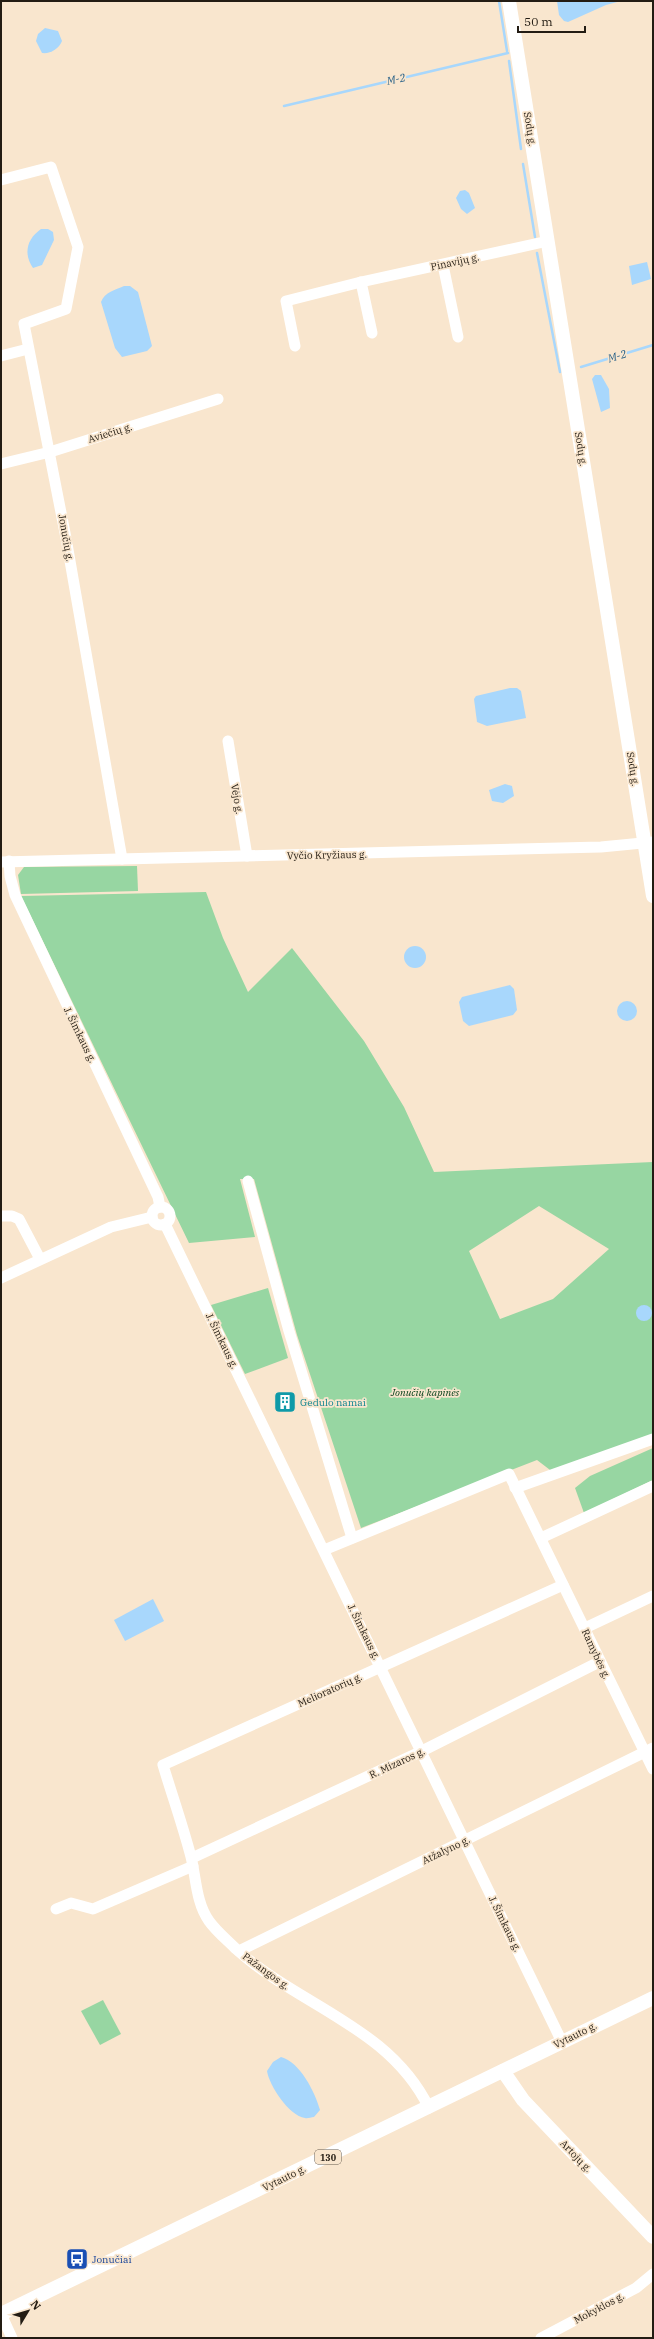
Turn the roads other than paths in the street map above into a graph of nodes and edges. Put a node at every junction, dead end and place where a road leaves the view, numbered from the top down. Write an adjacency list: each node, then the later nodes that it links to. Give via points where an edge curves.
1 (509, 1): 3 (main road, Sodų g.)
2 (1, 180): 9 (street, Jonučių g., via 51,167 78,247 66,309 24,324)
3 (548, 241): 4 (street, Pinavijų g.); 15 (main road, Sodų g.)
4 (443, 265): 5 (street, Pinavijų g.); 7 (street)
5 (361, 282): 6 (street); 8 (street, Pinavijų g., via 286,301)
6 (372, 333)
7 (458, 337)
8 (295, 346)
9 (28, 349): 10 (street); 12 (street, Jonučių g.)
10 (1, 356)
11 (218, 399): 12 (street, Aviečių g.)
12 (50, 452): 13 (street, Aviečių g.); 17 (street, Jonučių g.)
13 (1, 464)
14 (228, 741): 16 (street, Vėjo g.)
15 (649, 842): 16 (street, Vyčio Kryžiaus g., via 601,847); 19 (main road, Sodų g.)
16 (247, 856): 17 (street, Vyčio Kryžiaus g.)
17 (122, 859): 18 (street, Vyčio Kryžiaus g.)
18 (5, 862): 21 (street, J. Šimkaus g., via 26,922 158,1197)
19 (653, 896)
20 (248, 1181): 30 (street, via 289,1331)
21 (160, 1207): 23 (street, via 153,1212); 24 (street, J. Šimkaus g., via 169,1212 169,1220)
22 (1, 1216): 25 (street, via 20,1219)
23 (152, 1217): 24 (street, via 157,1223); 25 (street, via 110,1227)
24 (165, 1224): 32 (street, J. Šimkaus g.)
25 (40, 1259): 26 (street)
26 (1, 1278)
27 (653, 1439): 29 (street)
28 (653, 1486): 31 (street)
29 (515, 1488): 30 (street, Ramybės g., via 509,1474); 31 (street, Ramybės g.)
30 (352, 1538): 32 (street)
31 (541, 1538): 33 (street, Ramybės g.)
32 (324, 1550): 37 (street, J. Šimkaus g.)
33 (563, 1585): 35 (street, Ramybės g.); 37 (street, Melioratorių g.)
34 (653, 1596): 35 (street)
35 (585, 1628): 36 (street, Ramybės g.)
36 (599, 1662): 38 (street, Ramybės g.); 39 (street, R. Mizaros g.)
37 (381, 1667): 39 (street, J. Šimkaus g.); 40 (street, Melioratorių g.)
38 (649, 1750): 41 (street, Ramybės g.); 42 (street, Atžalyno g.)
39 (422, 1751): 42 (street, J. Šimkaus g.); 43 (street, R. Mizaros g.)
40 (163, 1764): 43 (street, Pažangos g.)
41 (653, 1770)
42 (466, 1841): 45 (street, Atžalyno g.); 47 (street, J. Šimkaus g.)
43 (192, 1862): 44 (street, R. Mizaros g., via 93,1909 71,1903); 45 (street, Pažangos g., via 201,1906 208,1920)
44 (56, 1909)
45 (239, 1951): 49 (street, Pažangos g., via 250,1962 355,2027 378,2045 414,2081)
46 (653, 1998): 47 (main road, Vytauto g. / 130)
47 (562, 2042): 48 (main road, Vytauto g. / 130)
48 (503, 2071): 49 (main road, Vytauto g. / 130); 50 (main road, Artojų g., via 523,2100)
49 (429, 2108): 52 (main road, Vytauto g. / 130)
50 (653, 2237)
51 (653, 2274): 54 (street, Mokyklos g., via 623,2296)
52 (1, 2314): 53 (street)
53 (12, 2338)
54 (541, 2338)

